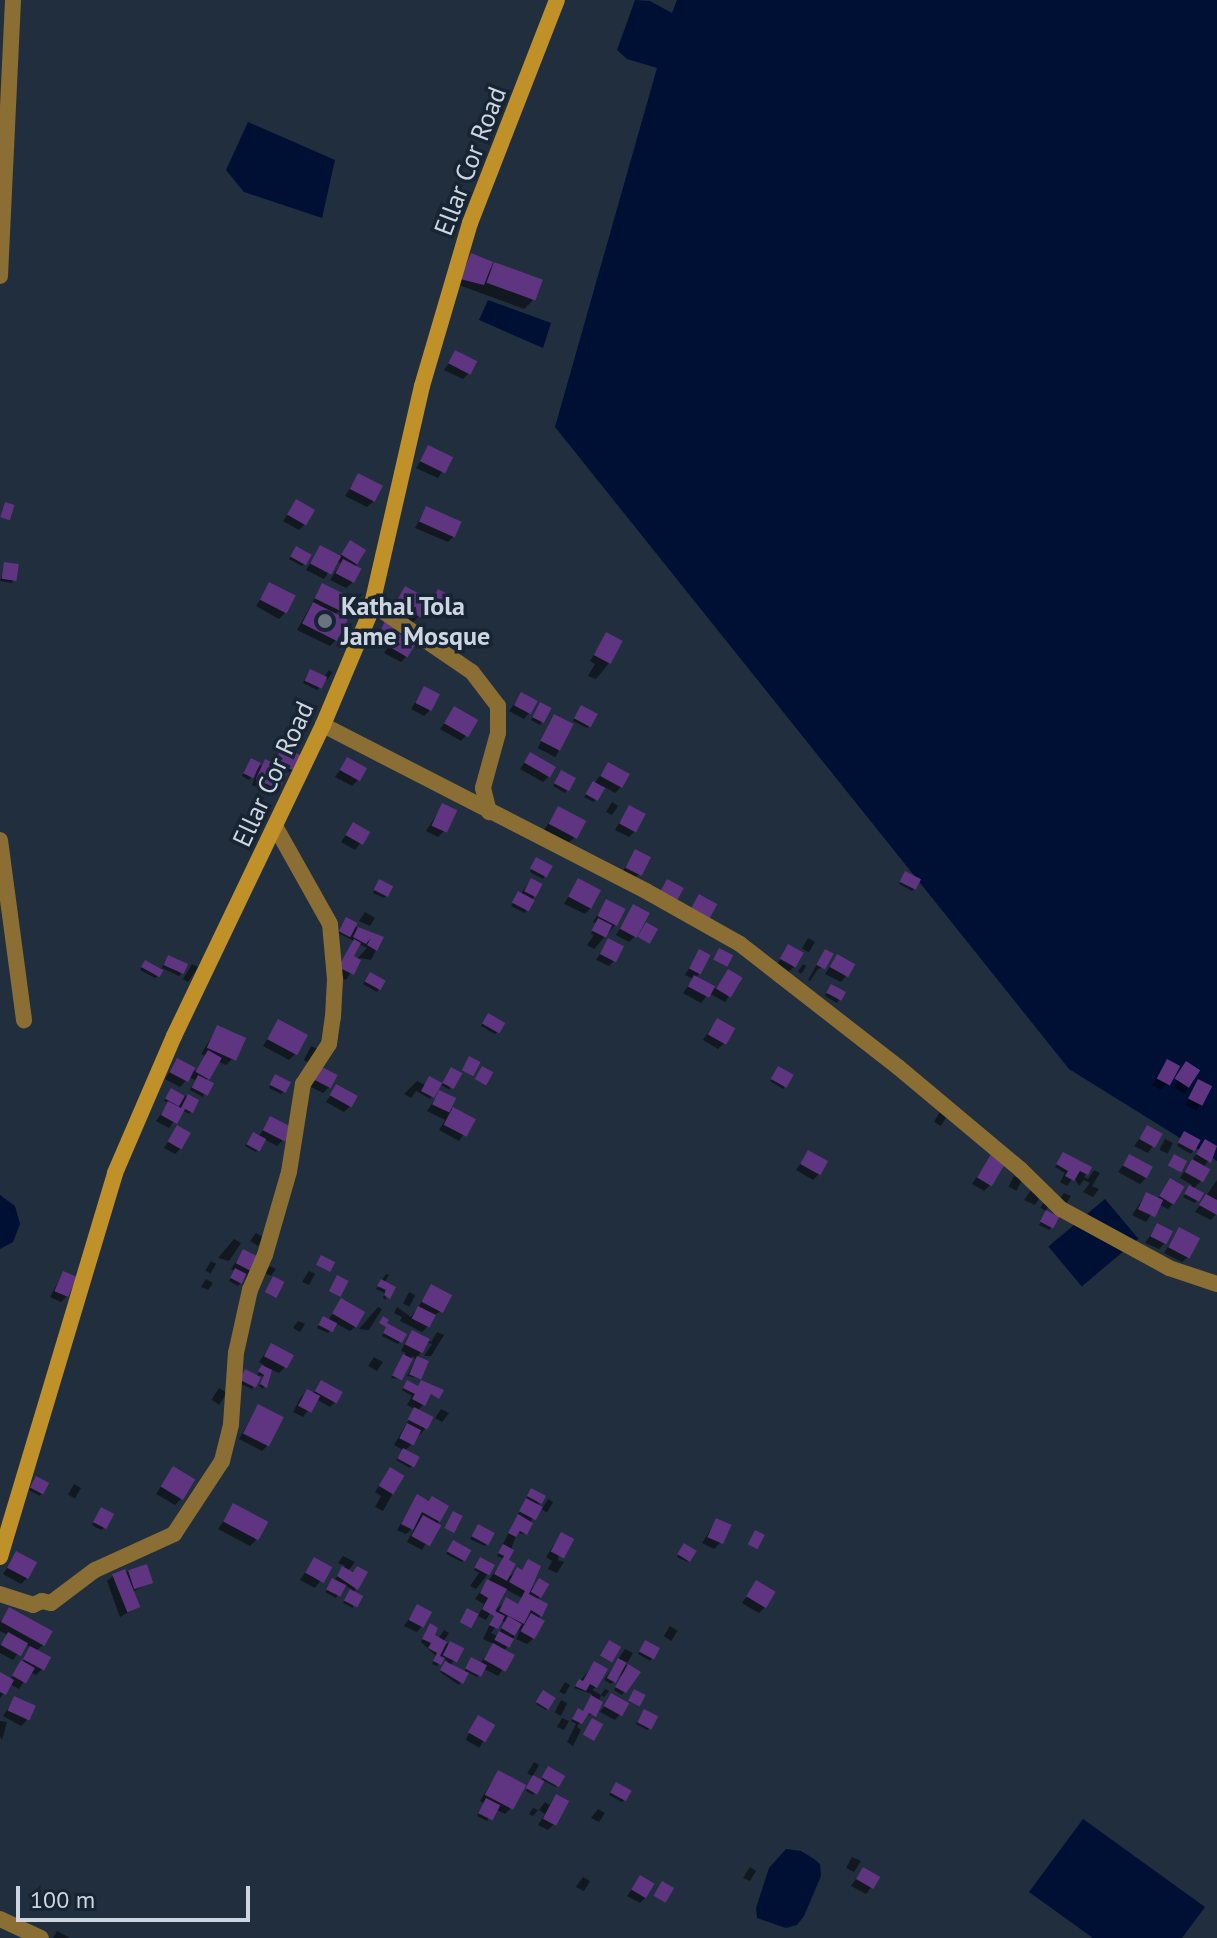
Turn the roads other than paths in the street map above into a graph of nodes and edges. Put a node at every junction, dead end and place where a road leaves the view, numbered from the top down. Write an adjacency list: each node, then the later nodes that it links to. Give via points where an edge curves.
1 (13, 0): 3 (street)
2 (557, 0): 5 (main road, Ellar Cor Road, via 470,223 422,386 370,613)
3 (0, 276)
4 (381, 610): 6 (street, via 472,672 498,706 498,733 483,788)
5 (323, 725): 6 (street); 7 (main road, Ellar Cor Road)
6 (489, 812): 10 (street, via 740,944 898,1067 1061,1209 1169,1268)
7 (275, 826): 11 (main road, Ellar Cor Road, via 115,1173); 12 (street, via 330,924 333,1017 329,1044 303,1084 289,1172 250,1290 222,1461 174,1534 95,1570 51,1603 33,1605)
8 (0, 840): 9 (street)
9 (24, 1020)
10 (1217, 1284)
11 (0, 1557)
12 (0, 1594)
13 (0, 1919): 14 (street)
14 (41, 1938)

